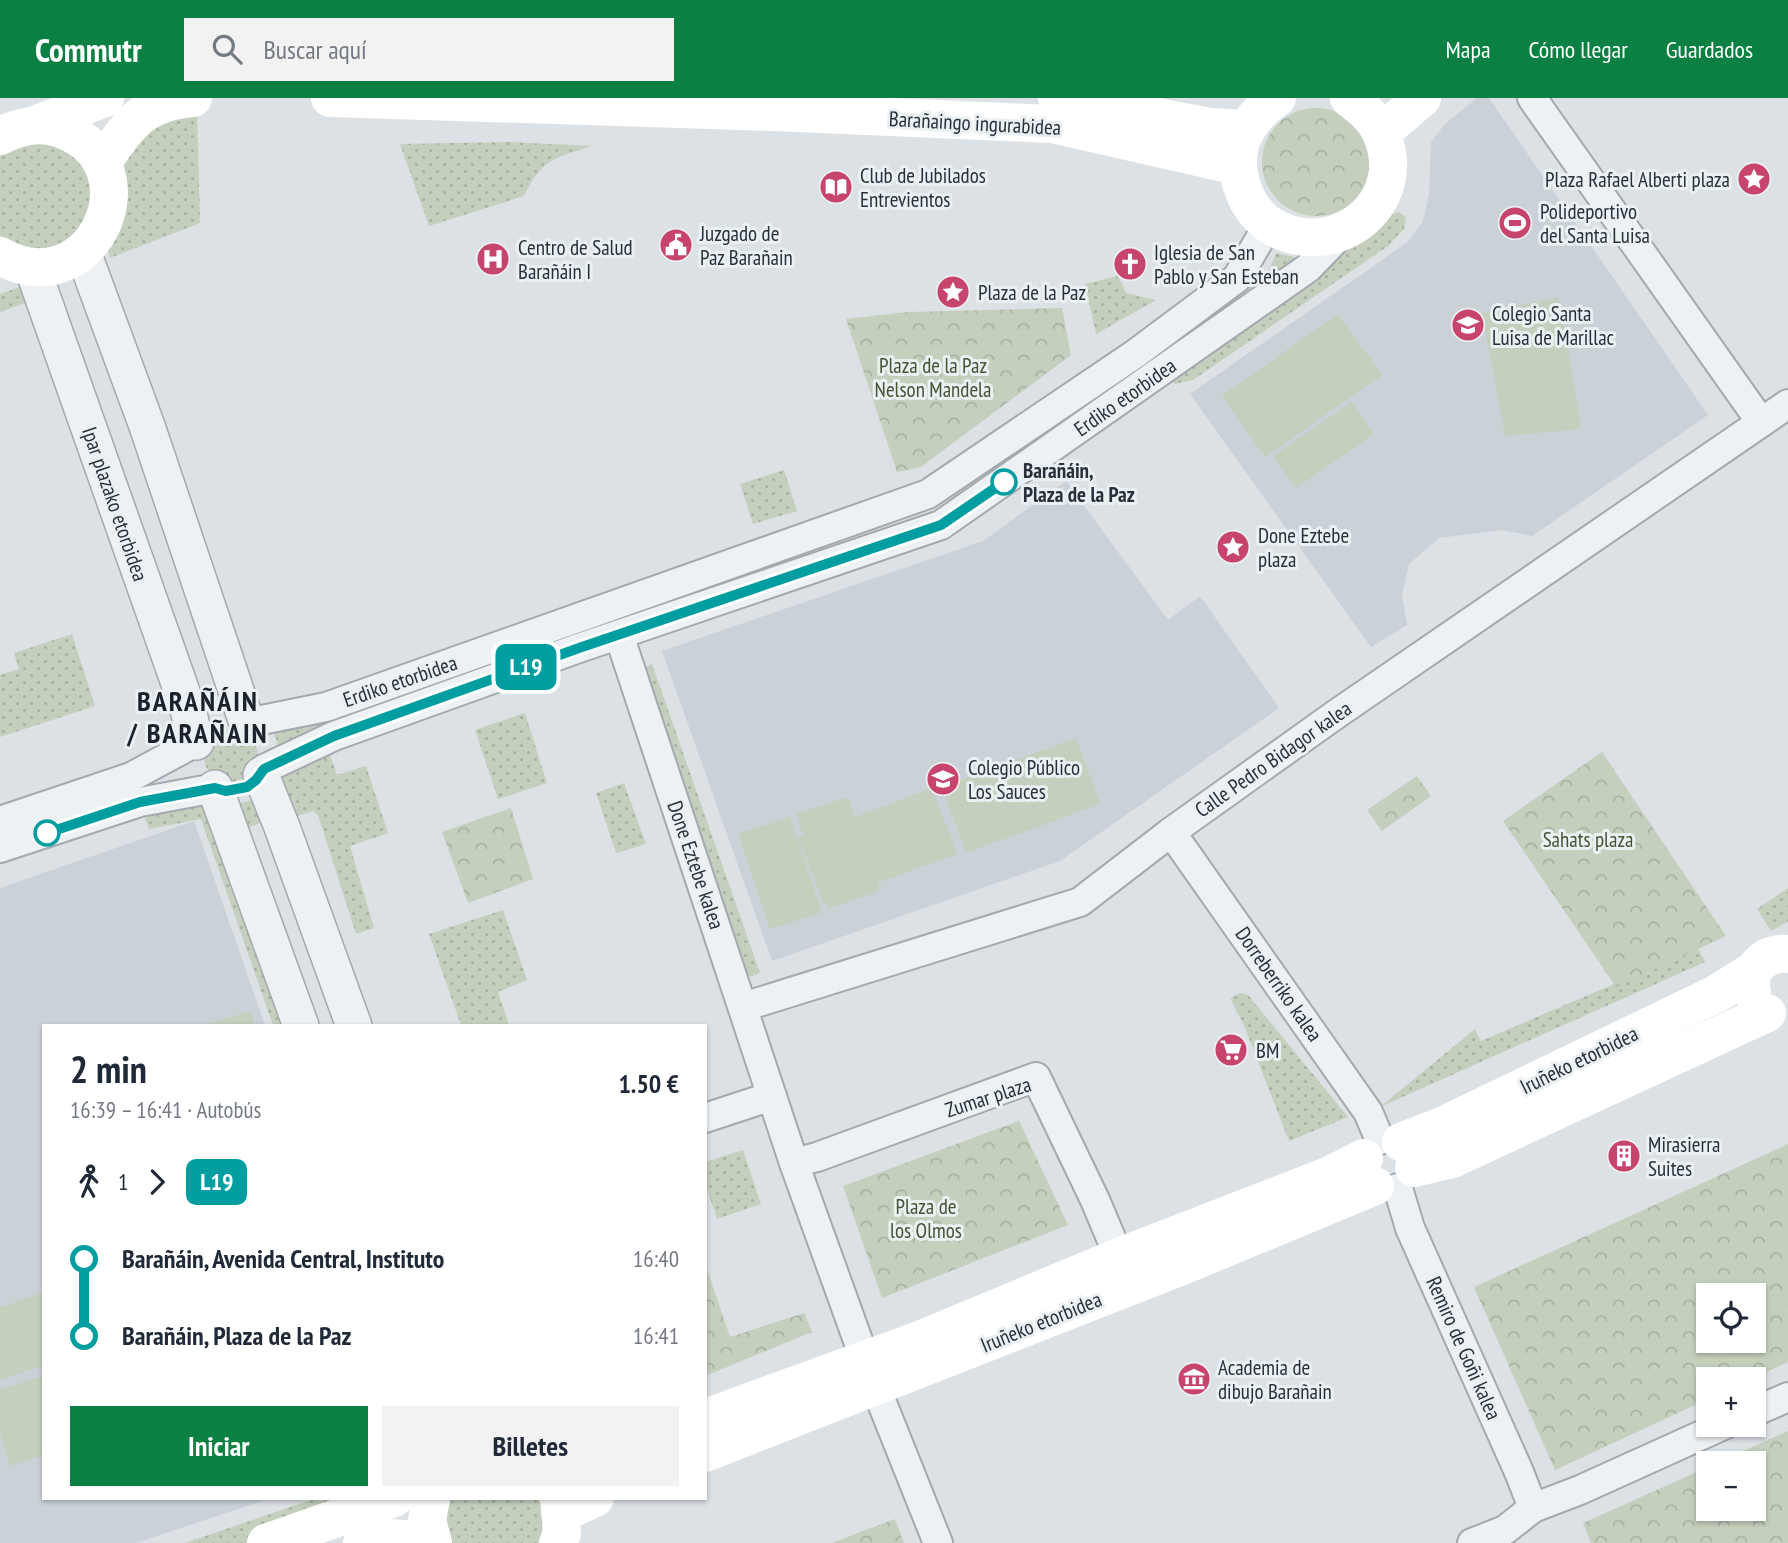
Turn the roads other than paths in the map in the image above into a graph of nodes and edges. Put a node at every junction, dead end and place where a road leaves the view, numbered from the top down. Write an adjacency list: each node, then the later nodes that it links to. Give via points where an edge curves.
1 (105, 98): 9 (main road)
2 (193, 98): 13 (main road, via 166,103 133,119)
3 (330, 98): 14 (main road, Barañaingo ingurabidea, via 1052,124)
4 (1057, 98): 10 (main road, Barañaingo ingurabidea, via 1210,127)
5 (1277, 98): 10 (main road, via 1260,110)
6 (1349, 98): 11 (main road, via 1368,113)
7 (1422, 98): 11 (main road)
8 (1532, 98): 20 (street)
9 (37, 124): 12 (main road); 13 (main road, via 75,135)
10 (1246, 129): 14 (main road)
11 (1381, 132): 16 (main road, via 1386,180 1378,202)
12 (0, 135)
13 (102, 163): 17 (main road, via 109,186 108,211 99,234)
14 (1237, 166): 15 (main road, via 1252,209)
15 (1268, 225): 16 (main road, via 1291,236 1317,239); 22 (street, Erdiko etorbidea, via 1237,278 1135,354 928,494 350,699)
16 (1342, 233): 21 (street, Erdiko etorbidea, via 1308,268 941,525)
17 (82, 252): 18 (main road, via 50,267); 22 (street, via 147,426)
18 (13, 266): 23 (street, Ipar plazako etorbidea, via 187,706)
19 (1788, 404): 20 (street, Calle Pedro Bidagor kalea)
20 (1761, 422): 27 (street, Calle Pedro Bidagor kalea)
21 (619, 635): 24 (street, Erdiko etorbidea, via 334,736); 31 (street, Done Eztebe kalea)
22 (247, 723): 23 (street, via 235,719 212,723); 24 (street, via 257,729 267,750)
23 (196, 742): 25 (street, via 195,764); 26 (street, via 131,777)
24 (262, 772): 25 (street, via 237,791); 34 (street)
25 (215, 788): 28 (street, via 140,802); 33 (street)
26 (0, 821)
27 (1171, 832): 31 (street, Calle Pedro Bidagor kalea, via 1066,908); 38 (street, Dorreberriko kalea, via 1368,1112)
28 (0, 848)
29 (1788, 954): 30 (main road, Iruñeko etorbidea, via 1769,956)
30 (1753, 971): 32 (main road, via 1754,999); 38 (main road, Iruñeko etorbidea, via 1716,994 1442,1126)
31 (743, 1007): 35 (street, Done Eztebe kalea)
32 (1778, 1014): 38 (main road, Iruñeko etorbidea, via 1452,1159)
33 (300, 1024)
34 (353, 1024)
35 (772, 1096): 36 (street); 37 (street, Done Eztebe kalea)
36 (707, 1117)
37 (794, 1163): 39 (street, Zumar plaza, via 1036,1077); 40 (street, Done Eztebe kalea)
38 (1389, 1164): 39 (main road, Iruñeko etorbidea, via 1328,1176); 40 (main road, Iruñeko etorbidea, via 1301,1218); 48 (street, Remiro de Goñi kalea, via 1410,1227)
39 (1119, 1257): 40 (main road, Iruñeko etorbidea)
40 (871, 1374): 43 (main road, Iruñeko etorbidea); 45 (main road, Iruñeko etorbidea); 52 (street)
41 (1788, 1396): 42 (street)
42 (1766, 1406)
43 (707, 1417)
44 (1697, 1437): 48 (street)
45 (707, 1452)
46 (388, 1500): 50 (main road)
47 (430, 1500): 49 (main road, via 427,1520)
48 (1533, 1508): 53 (street, via 1505,1530)
49 (432, 1541): 51 (main road, via 385,1538)
50 (266, 1543)
51 (362, 1543)
52 (938, 1543)
53 (1472, 1543)

